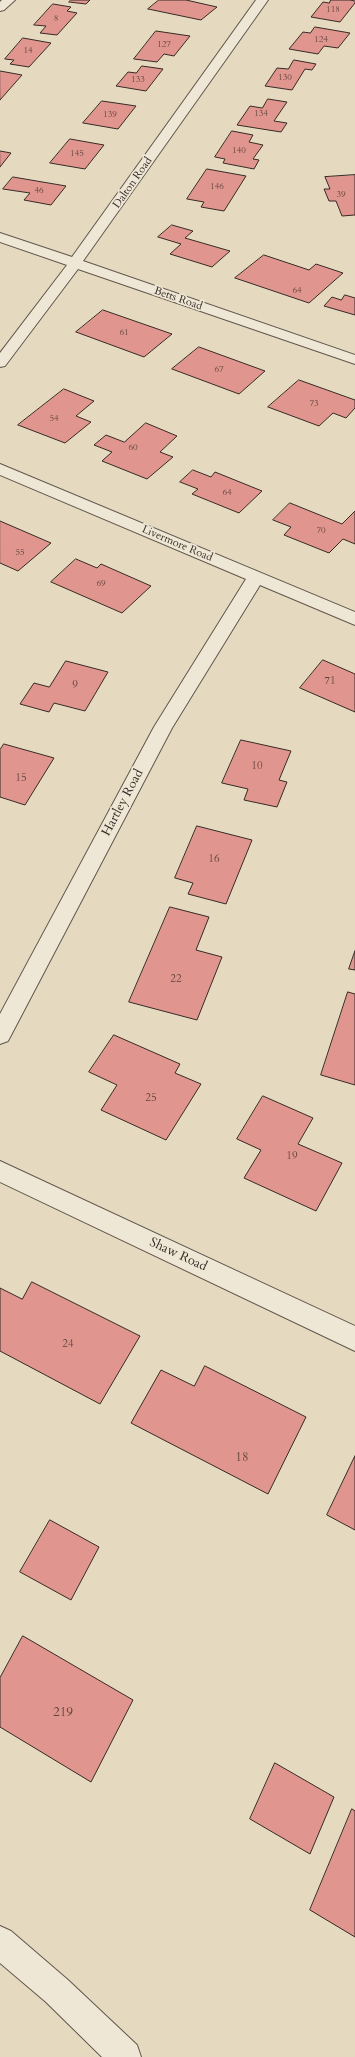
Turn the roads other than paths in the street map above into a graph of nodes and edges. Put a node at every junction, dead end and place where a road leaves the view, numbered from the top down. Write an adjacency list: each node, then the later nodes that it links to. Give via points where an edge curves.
1 (9, 0): 3 (street)
2 (262, 0): 5 (street, Dalton Road)
3 (0, 8)
4 (0, 238): 5 (street, Betts Road)
5 (75, 264): 6 (street, Betts Road); 7 (street, Dalton Road)
6 (355, 360)
7 (0, 363)
8 (0, 468): 9 (street, Livermore Road)
9 (256, 577): 10 (street, Livermore Road); 11 (street, Hartley Road, via 163,727)
10 (355, 619)
11 (0, 1035)
12 (0, 1171): 13 (street, Shaw Road)
13 (355, 1339)
14 (0, 1942): 15 (street, via 57,1991)
15 (125, 2057)

